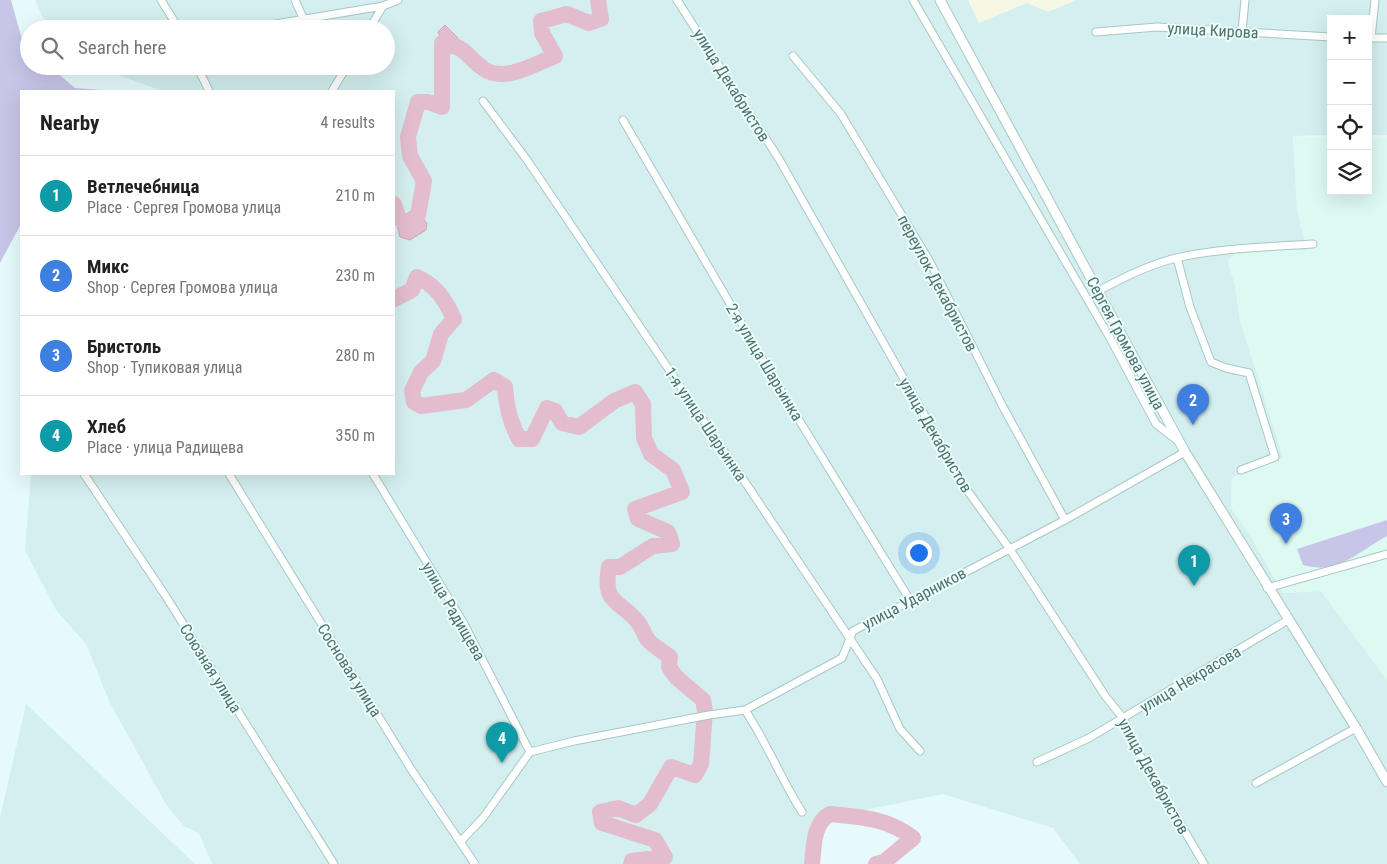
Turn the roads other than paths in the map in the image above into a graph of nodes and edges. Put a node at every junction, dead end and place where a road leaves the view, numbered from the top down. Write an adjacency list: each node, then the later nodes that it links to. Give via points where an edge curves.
1 (161, 0): 11 (street)
2 (295, 0): 10 (street)
3 (398, 0): 9 (street)
4 (677, 0): 37 (street, улица Декабристов, via 783,166 967,490)
5 (913, 0): 30 (street, via 1156,424)
6 (940, 0): 29 (street, Сергея Громова улица)
7 (1246, 0): 15 (street)
8 (1375, 0): 14 (street)
9 (383, 6): 10 (street); 13 (street)
10 (302, 18): 12 (street)
11 (173, 20)
12 (292, 20)
13 (374, 20)
14 (1372, 23)
15 (1242, 31): 16 (street, улица Кирова, via 1157,27); 17 (street, улица Кирова)
16 (1096, 32)
17 (1327, 37)
18 (1372, 38): 19 (street)
19 (1387, 38)
20 (793, 56): 36 (street, переулок Декабристов, via 841,114 930,262 1002,406)
21 (202, 75): 23 (street)
22 (342, 75): 24 (street)
23 (209, 90)
24 (333, 90)
25 (483, 101): 42 (street, 1-я улица Шарьинка, via 527,160)
26 (623, 120): 40 (street, 2-я улица Шарьинка, via 775,381)
27 (1313, 244): 28 (street)
28 (1176, 258): 29 (street, via 1130,274); 32 (street, via 1192,315 1211,362 1249,373 1275,457)
29 (1098, 291): 30 (street, Сергея Громова улица)
30 (1180, 442): 31 (street, Сергея Громова улица)
31 (1185, 452): 36 (street, улица Ударников); 39 (street, Сергея Громова улица)
32 (1241, 470)
33 (85, 475): 53 (street, Союзная улица, via 170,603)
34 (231, 475): 52 (street, Сосновая улица, via 410,769)
35 (374, 475): 47 (street, улица Радищева, via 463,622)
36 (1065, 520): 37 (street, улица Ударников)
37 (1009, 548): 40 (street, улица Ударников); 44 (street, улица Декабристов)
38 (1387, 554): 39 (street)
39 (1268, 588): 41 (street, Сергея Громова улица)
40 (910, 600): 42 (street, улица Ударников, via 853,631)
41 (1288, 620): 44 (street, улица Некрасова); 45 (street, Сергея Громова улица)
42 (851, 642): 43 (street, улица Ударников, via 842,658); 46 (street, 1-я улица Шарьинка, via 877,679 900,729)
43 (745, 710): 47 (street, улица Ударников); 51 (street)
44 (1123, 718): 48 (street, улица Некрасова); 55 (street, улица Декабристов, via 1138,752)
45 (1356, 728): 49 (street, Сергея Громова улица); 50 (street)
46 (920, 751)
47 (530, 752): 52 (street, via 483,818)
48 (1037, 762)
49 (1387, 782)
50 (1256, 783)
51 (802, 812)
52 (460, 842): 54 (street, Сосновая улица)
53 (334, 864)
54 (475, 864)
55 (1204, 864)

